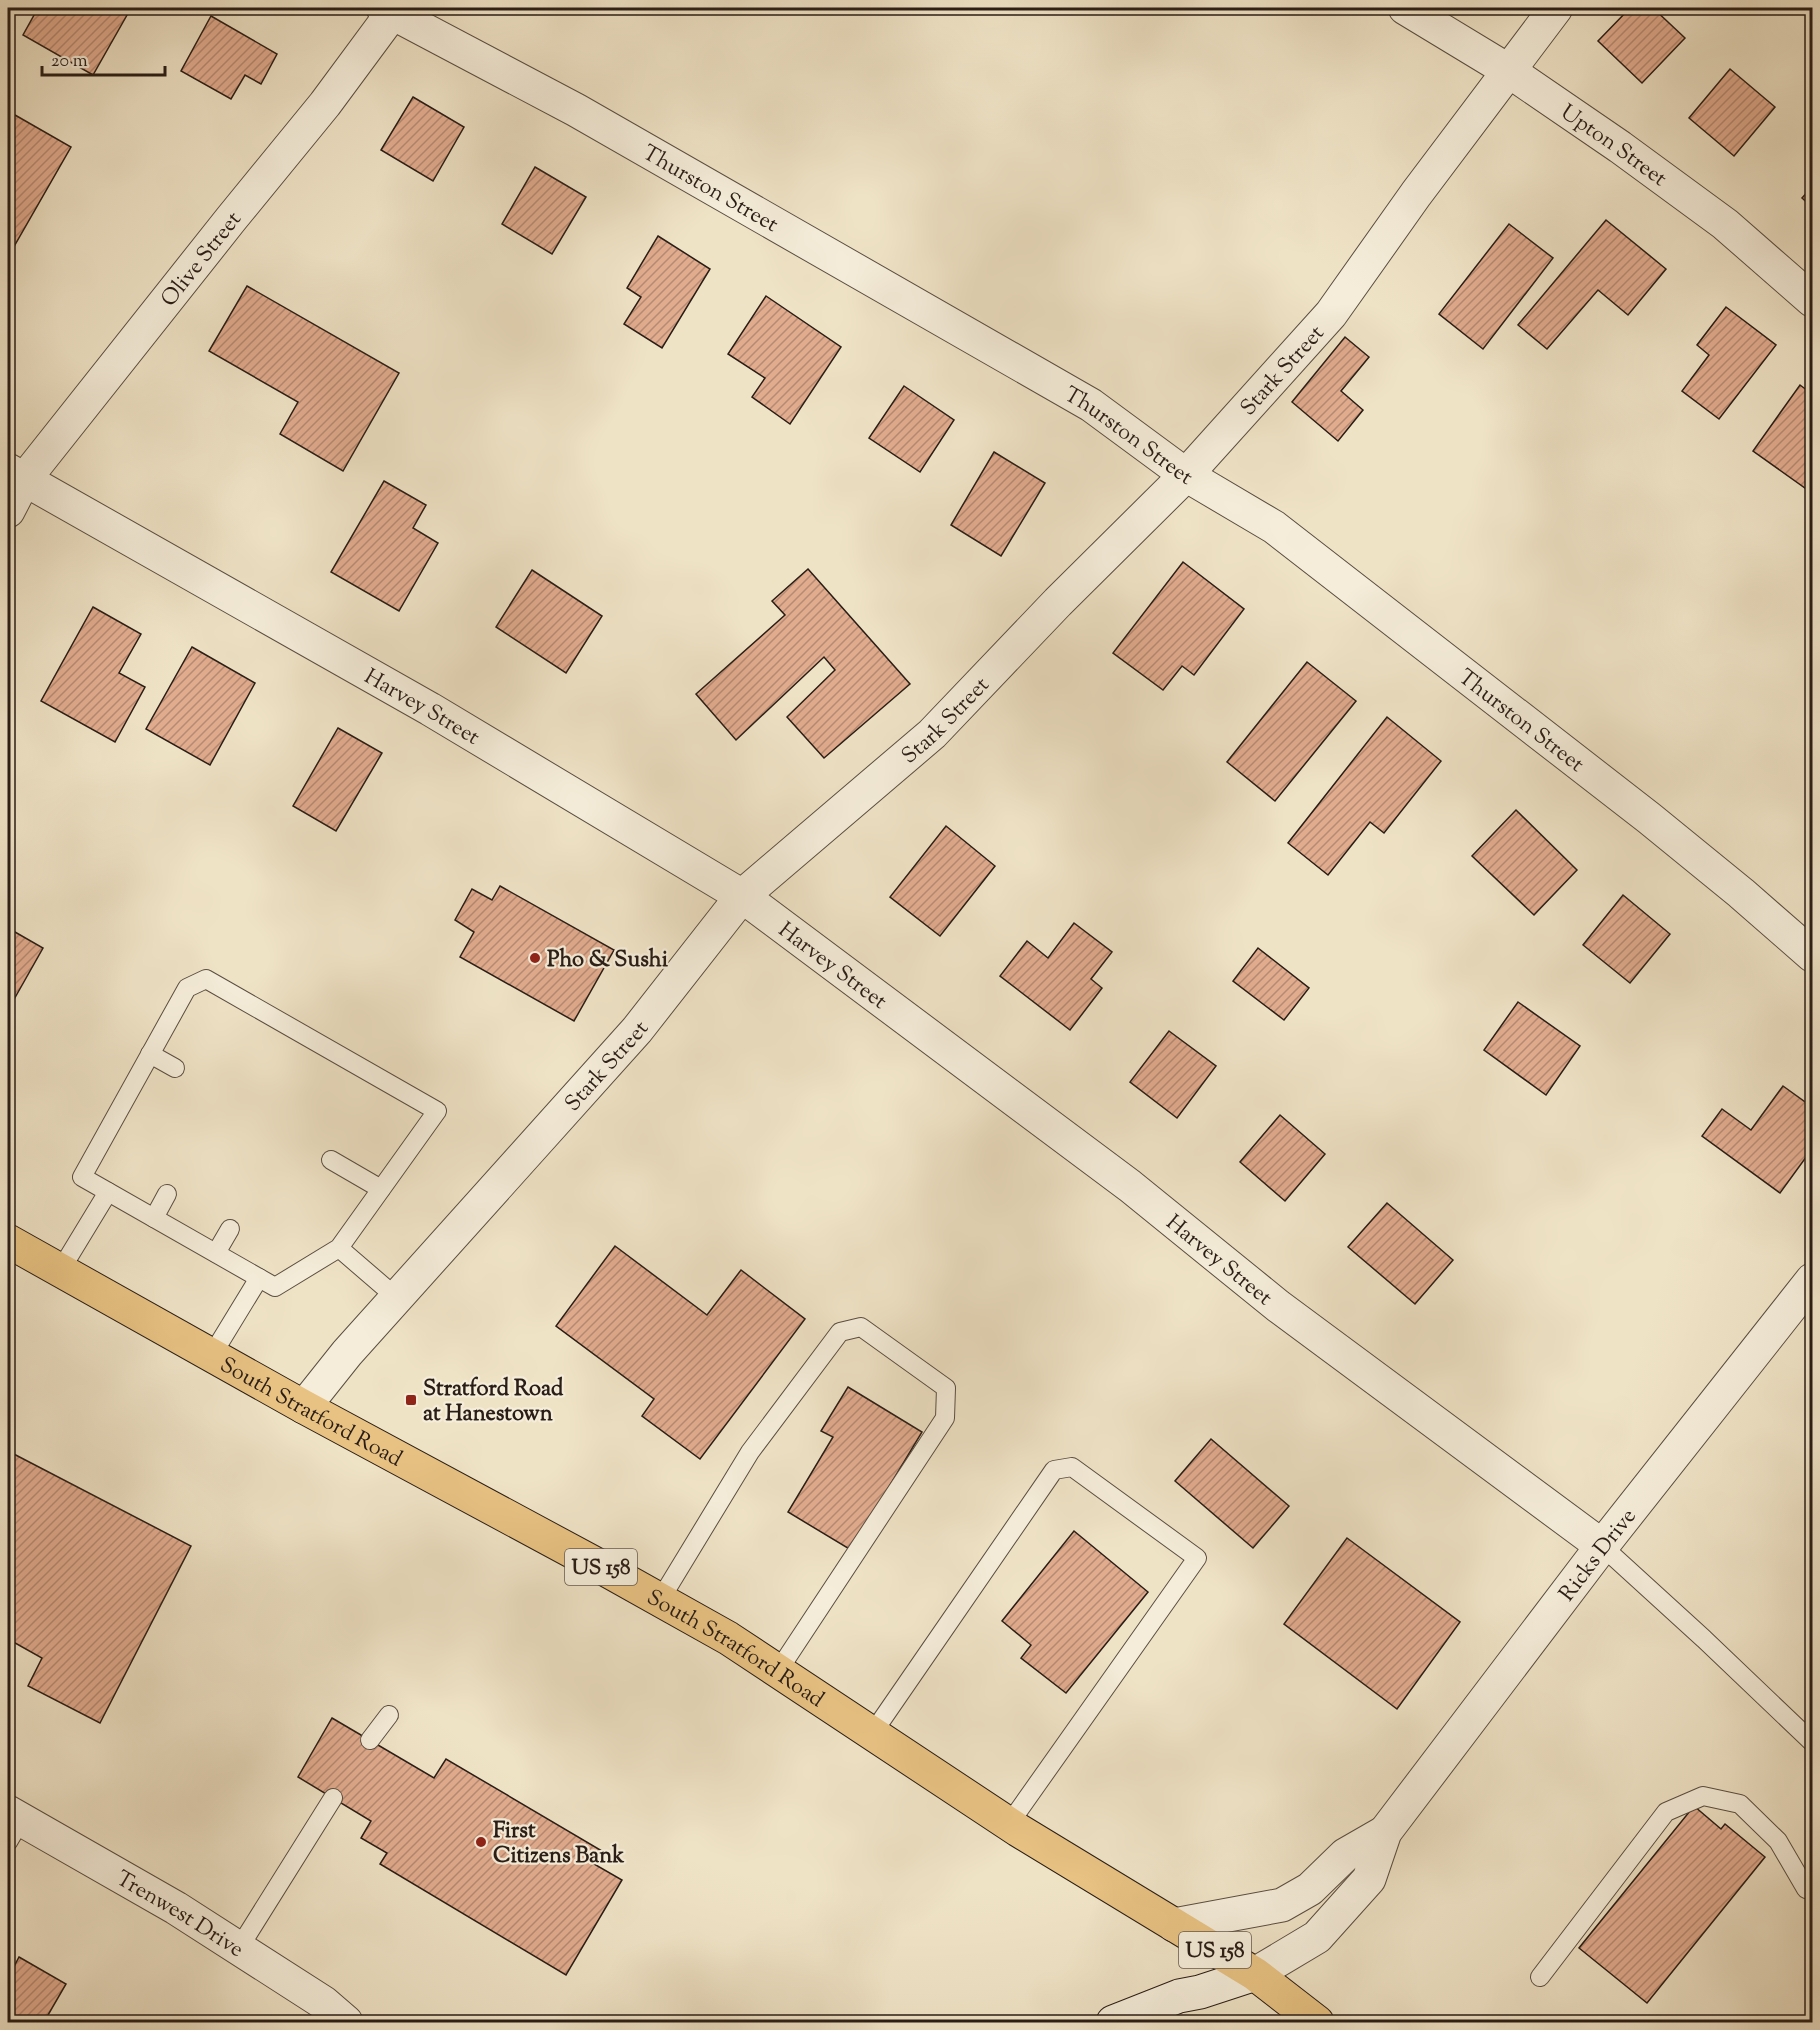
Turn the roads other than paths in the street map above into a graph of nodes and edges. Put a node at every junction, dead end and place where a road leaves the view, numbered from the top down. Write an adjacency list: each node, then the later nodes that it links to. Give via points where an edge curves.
1 (1405, 8): 4 (street, Upton Street)
2 (1556, 8): 4 (street, Stark Street)
3 (390, 9): 6 (street, Olive Street, via 325,104); 7 (street, Thurston Street, via 576,110 1091,405)
4 (1509, 71): 5 (street, Upton Street, via 1725,224); 7 (street, Stark Street, via 1331,314)
5 (1812, 300)
6 (16, 475): 8 (street, Olive Street); 9 (street, Harvey Street, via 430,709)
7 (1186, 475): 9 (street, Stark Street, via 932,734); 10 (street, Thurston Street, via 1274,527 1649,818)
8 (8, 511)
9 (742, 896): 25 (street, Stark Street, via 637,1030); 28 (street, Harvey Street, via 1130,1186 1278,1306)
10 (1812, 955)
11 (150, 1054): 12 (lane); 14 (lane, via 187,988 206,979 437,1111); 15 (lane, via 82,1177)
12 (175, 1068)
13 (331, 1160): 14 (lane)
14 (381, 1189): 20 (lane)
15 (108, 1192): 17 (lane); 22 (lane)
16 (167, 1194): 17 (lane)
17 (154, 1218): 21 (lane)
18 (230, 1229): 21 (lane)
19 (8, 1241): 22 (main road, South Stratford Road / US 158)
20 (339, 1248): 23 (lane, via 275,1287); 25 (lane)
21 (216, 1253): 23 (lane)
22 (60, 1271): 26 (main road, South Stratford Road / US 158)
23 (259, 1278): 26 (lane)
24 (1812, 1280): 28 (street, Ricks Drive)
25 (397, 1298): 27 (street, Stark Street)
26 (212, 1355): 27 (main road, South Stratford Road / US 158)
27 (304, 1407): 29 (main road, South Stratford Road / US 158)
28 (1602, 1546): 34 (lane); 38 (street, Ricks Drive)
29 (660, 1600): 30 (main road, South Stratford Road / US 158); 30 (lane, via 750,1452 840,1332 861,1327 946,1388 945,1418)
30 (778, 1671): 32 (main road, South Stratford Road / US 158)
31 (389, 1715): 33 (lane)
32 (872, 1734): 36 (main road, South Stratford Road / US 158); 36 (lane, via 1054,1470 1072,1467 1197,1558)
33 (370, 1740)
34 (1812, 1742)
35 (333, 1798): 41 (lane)
36 (1010, 1824): 40 (main road, South Stratford Road / US 158)
37 (12, 1825): 41 (street, Trenwest Drive, via 176,1908)
38 (1385, 1832): 40 (street, Ricks Drive, via 1345,1856 1310,1889 1282,1905); 42 (street, Ricks Drive, via 1370,1879 1317,1937)
39 (1806, 1889): 43 (lane, via 1778,1841 1740,1804 1703,1796 1666,1812)
40 (1174, 1925): 42 (main road, South Stratford Road / US 158)
41 (239, 1948): 44 (street, Trenwest Drive, via 324,2003)
42 (1255, 1974): 45 (street, Ricks Drive, via 1179,1996); 46 (main road, South Stratford Road / US 158)
43 (1540, 1977)
44 (346, 2022)
45 (1113, 2022)
46 (1317, 2022)

